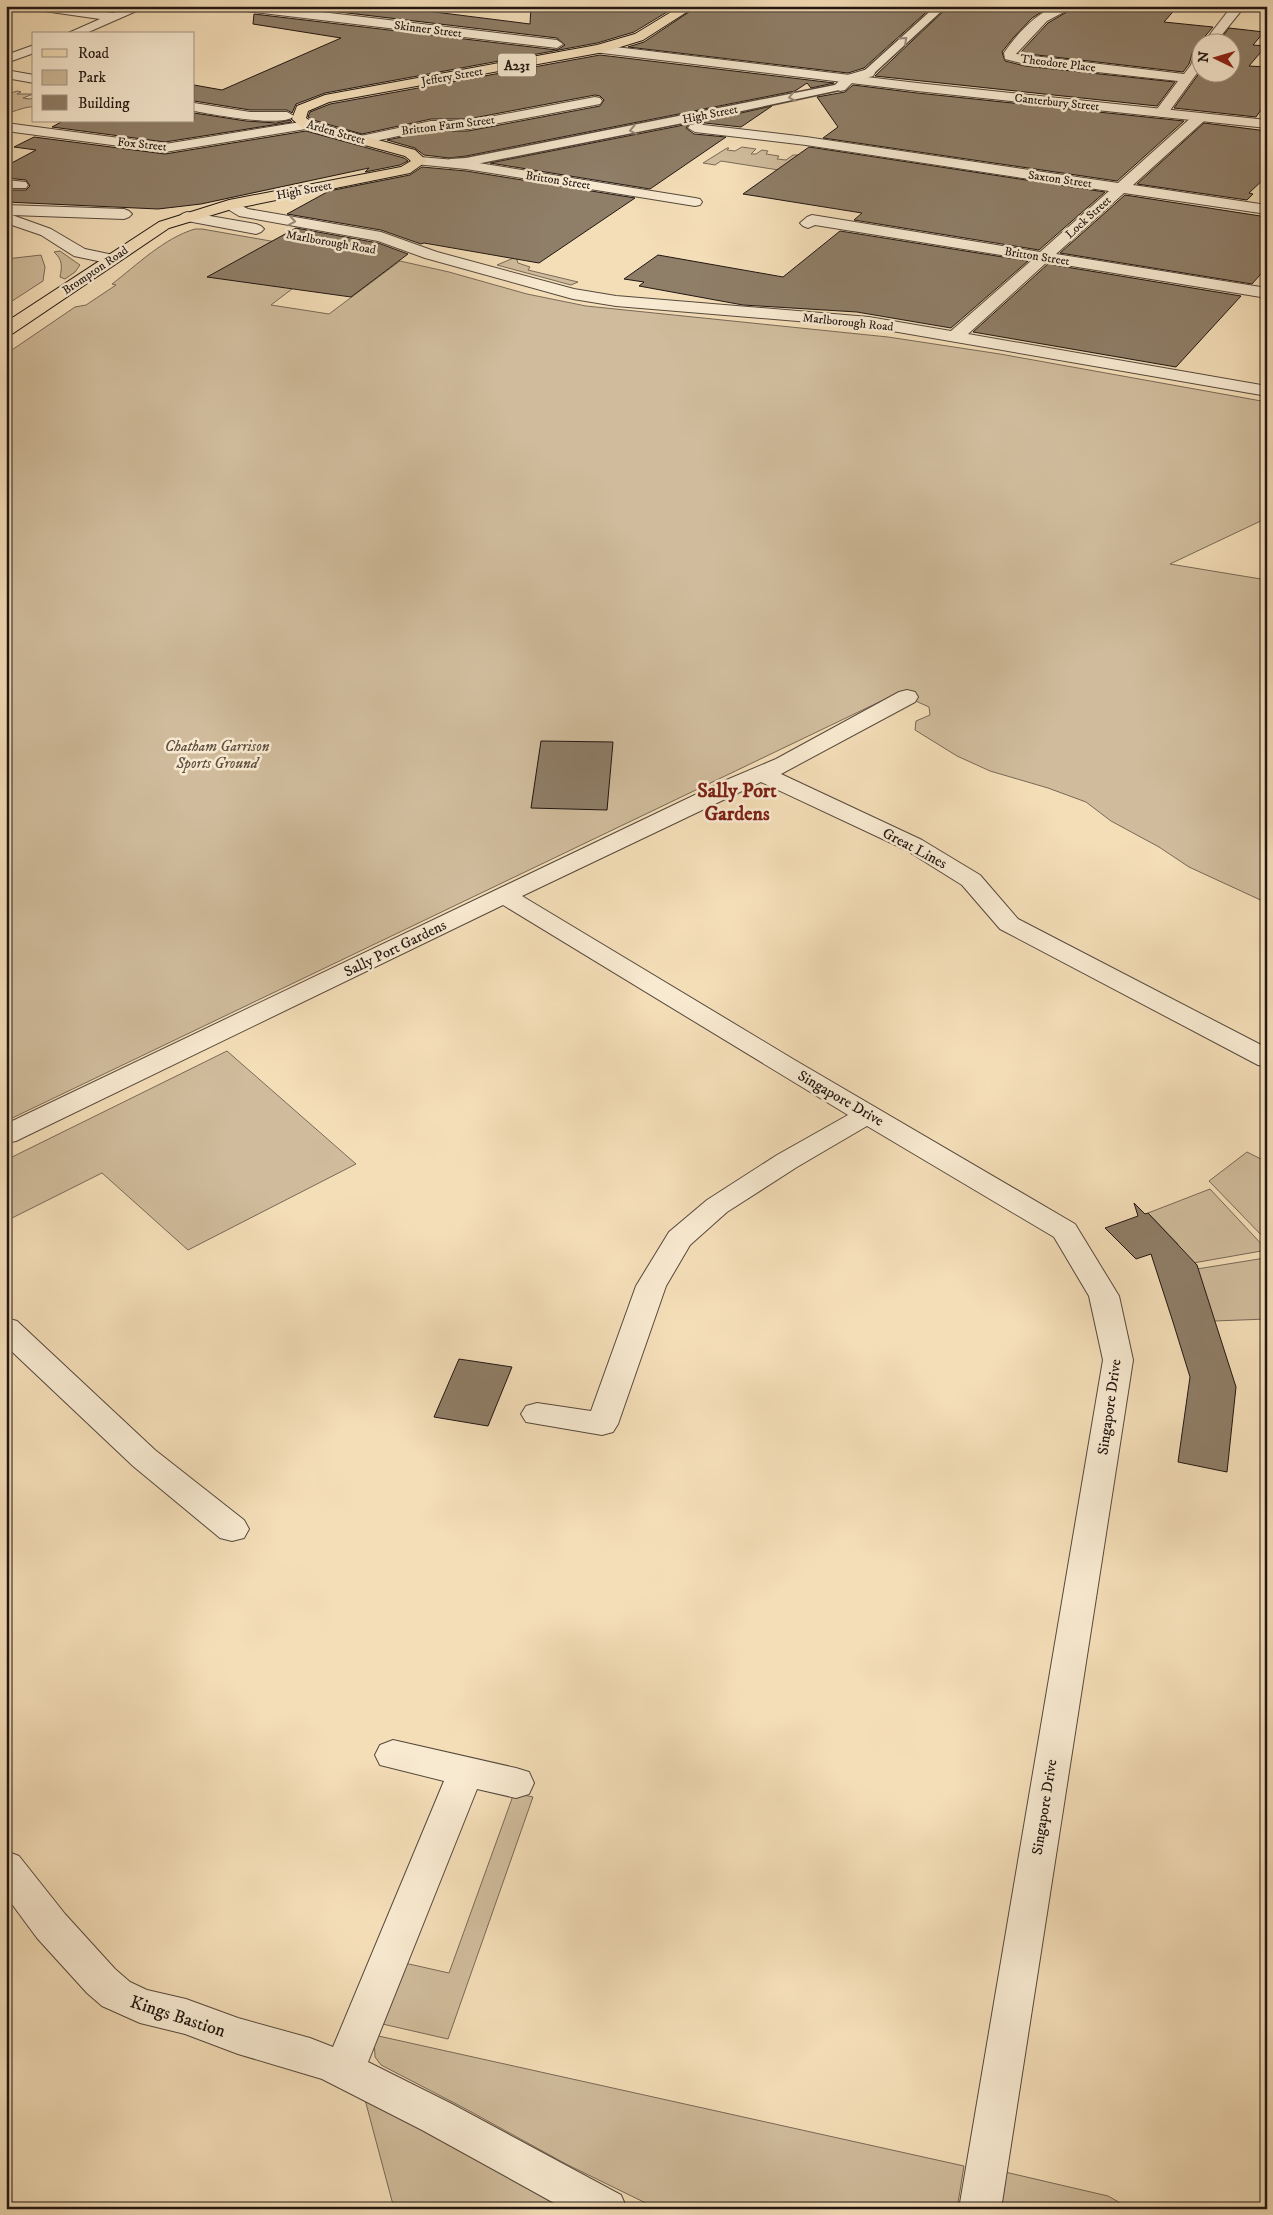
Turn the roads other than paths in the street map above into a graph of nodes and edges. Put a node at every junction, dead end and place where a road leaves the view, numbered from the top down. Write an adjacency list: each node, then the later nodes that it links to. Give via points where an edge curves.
1 (37, 6): 9 (street)
2 (142, 6): 9 (street)
3 (238, 6): 12 (street, Skinner Street)
4 (690, 6): 13 (main road, Jeffery Street / A231, via 640,37)
5 (1069, 6): 19 (street, Theodore Place, via 1045,15 1010,56)
6 (1239, 6): 11 (street)
7 (922, 7): 8 (street)
8 (941, 8): 16 (street, High Street, one-way to 8)
9 (115, 17): 10 (street)
10 (77, 32)
11 (1218, 32)
12 (557, 44)
13 (599, 49): 21 (street); 26 (main road, Jeffery Street / A231, via 325,99 306,106)
14 (32, 50): 15 (street)
15 (6, 59)
16 (868, 73): 21 (street, High Street)
17 (6, 74): 20 (street)
18 (1190, 74): 19 (street)
19 (1187, 78): 24 (street)
20 (32, 79)
21 (844, 83): 24 (street, Canterbury Street); 27 (street, High Street, one-way to 27)
22 (595, 101): 30 (street, Britton Farm Street, via 468,125 431,126)
23 (195, 107): 26 (street, Arden Street)
24 (1161, 114): 25 (street, Canterbury Street)
25 (1199, 118): 28 (street, Canterbury Street); 35 (street, Lock Street)
26 (303, 120): 29 (street, Fox Street, via 166,148); 30 (main road, Arden Street)
27 (687, 120): 32 (street, High Street, one-way to 32); 35 (street, Saxton Street, via 860,144)
28 (1267, 124)
29 (6, 127)
30 (361, 140): 31 (main road, Arden Street, via 410,153)
31 (420, 161): 32 (street, Britton Street); 37 (main road, High Street, via 405,170)
32 (450, 163): 36 (street, Britton Street)
33 (6, 184): 34 (street)
34 (22, 185)
35 (1119, 188): 39 (street, Saxton Street); 49 (street, Lock Street)
36 (695, 202)
37 (229, 205): 42 (street, Marlborough Road); 43 (main road, High Street)
38 (6, 210): 40 (street)
39 (1267, 210)
40 (74, 214): 41 (street); 47 (street)
41 (124, 214)
42 (253, 214): 46 (street); 48 (street, Marlborough Road, one-way to 48, via 382,237)
43 (187, 217): 46 (street, Marlborough Road); 50 (main road, Brompton Road, via 164,225)
44 (6, 218): 47 (street)
45 (808, 223): 49 (street, Britton Street, via 812,220)
46 (231, 224): 48 (street, Marlborough Road, via 365,248)
47 (39, 229): 50 (street, via 80,253)
48 (431, 255): 53 (street, Marlborough Road, via 573,294 616,301 869,322)
49 (1042, 257): 51 (street, Britton Street); 53 (street, Lock Street)
50 (112, 259): 52 (main road, Brompton Road)
51 (1267, 293)
52 (6, 330)
53 (955, 337): 54 (street, Marlborough Road)
54 (1267, 391)
55 (907, 697): 56 (street, Sally Port Gardens, via 784,764)
56 (761, 773): 57 (street, Sally Port Gardens); 58 (street, Great Lines, via 914,845 971,880 1009,924 1043,952)
57 (505, 896): 59 (street, Singapore Drive); 60 (street, Sally Port Gardens)
58 (1267, 1059)
59 (869, 1114): 62 (street, via 718,1206 679,1239 651,1286 602,1424); 70 (street, Singapore Drive, via 1065,1231 1104,1296 1118,1360)
60 (6, 1135)
61 (6, 1328): 63 (street, via 144,1458)
62 (537, 1414)
63 (232, 1529)
64 (392, 1754): 65 (street)
65 (466, 1772): 66 (street); 68 (street)
66 (516, 1783)
67 (6, 1867): 68 (street, Kings Bastion, via 51,1926 100,1981 116,1994 140,2006 186,2017)
68 (344, 2070): 69 (street, Kings Bastion)
69 (606, 2209)
70 (980, 2209)

